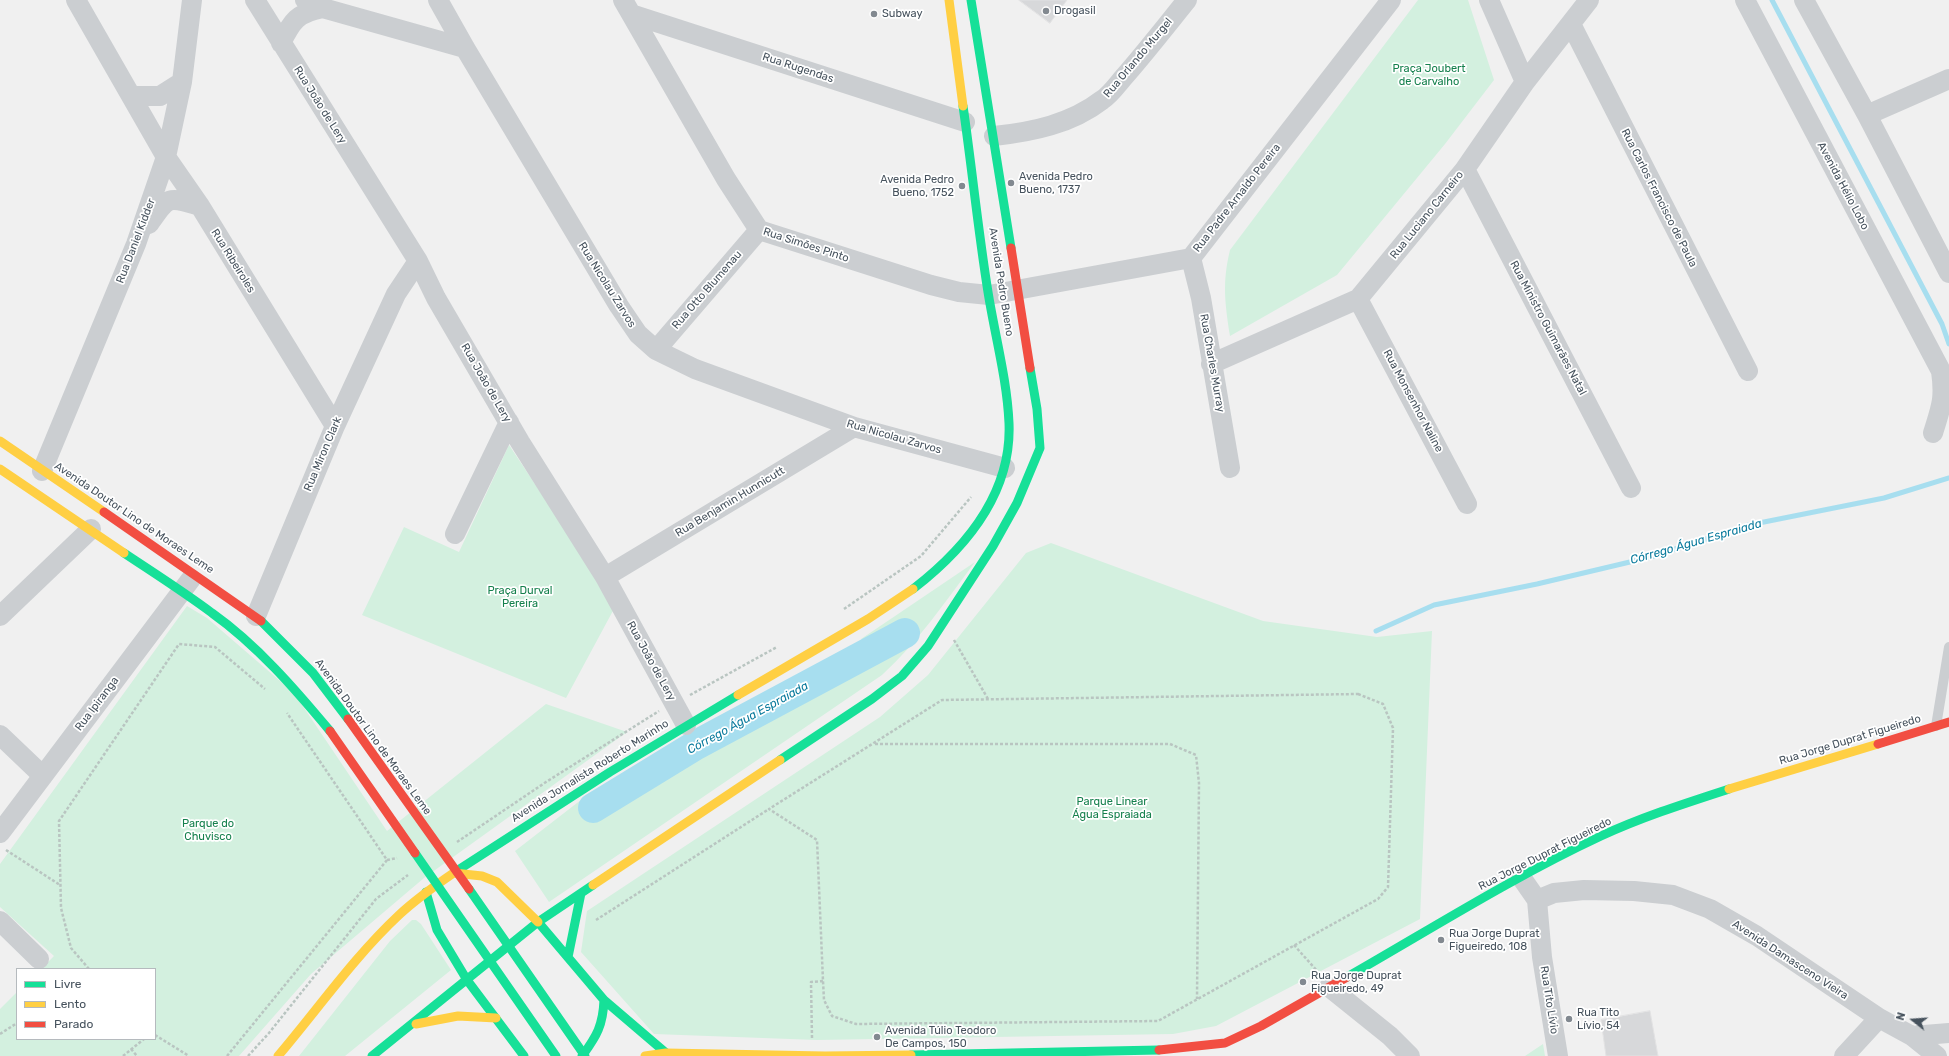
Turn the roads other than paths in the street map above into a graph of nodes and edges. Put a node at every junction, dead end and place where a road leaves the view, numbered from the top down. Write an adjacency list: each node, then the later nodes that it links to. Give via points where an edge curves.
1 (76, 0): 21 (street, Rua Ribeiroles)
2 (192, 0): 19 (street, Rua Daniel Kidder)
3 (255, 0): 16 (street, Rua João de Lery)
4 (438, 0): 17 (street, Rua Nicolau Zarvos)
5 (949, 0): 23 (street, Avenida Pedro Bueno)
6 (971, 0): 24 (street, Avenida Pedro Bueno)
7 (1187, 0): 24 (street, Rua Orlando Murgel, via 1104,100 1076,117 1040,129)
8 (1490, 0): 20 (street)
9 (1589, 0): 15 (street, Rua Luciano Carneiro)
10 (1746, 0): 40 (street, Avenida Hélio Lobo)
11 (1804, 0): 22 (street)
12 (1386, 2): 30 (street, Rua Padre Arnaldo Pereira)
13 (314, 4): 16 (street, via 294,21); 17 (street)
14 (627, 7): 23 (street, Rua Rugendas); 28 (street, Rua Simões Pinto, via 726,179)
15 (1571, 24): 20 (street, Rua Luciano Carneiro); 41 (street, Rua Carlos Francisco de Paula)
16 (281, 43): 31 (street, Rua João de Lery)
17 (465, 48): 38 (street, Rua Nicolau Zarvos, via 619,306 638,334)
18 (1949, 79): 22 (street)
19 (182, 82): 21 (street, via 160,96); 25 (street, Rua Daniel Kidder)
20 (1524, 82): 26 (street, Rua Luciano Carneiro)
21 (133, 96): 25 (street, Rua Ribeiroles)
22 (1867, 114): 32 (street)
23 (966, 122): 35 (street, Avenida Pedro Bueno)
24 (994, 136): 33 (street, Avenida Pedro Bueno)
25 (166, 157): 27 (street, Rua Ribeiroles); 29 (street, Rua Daniel Kidder)
26 (1465, 169): 37 (street, Rua Luciano Carneiro); 51 (street, Rua Ministro Guimarães Natal)
27 (200, 206): 29 (street, via 173,199 163,203); 43 (street, Rua Ribeiroles)
28 (759, 230): 35 (street, Rua Simões Pinto, via 931,285 959,292); 38 (street, Rua Otto Blumenau)
29 (136, 244): 50 (street, Rua Daniel Kidder)
30 (1191, 258): 33 (street, Rua Padre Arnaldo Pereira); 39 (street, Rua Charles Murray, via 1201,298)
31 (418, 261): 34 (street, Rua Miron Clark); 36 (street, Rua João de Lery)
32 (1949, 273)
33 (1018, 290): 35 (street, Rua Simões Pinto); 71 (street, Avenida Pedro Bueno, via 1037,410 1040,448 1017,503 993,546 928,646 902,676 872,699)
34 (396, 294): 36 (street, via 409,289); 43 (street, Rua Miron Clark)
35 (989, 295): 47 (street, Avenida Pedro Bueno, via 1003,369 1009,438)
36 (436, 298): 42 (street, Rua João de Lery)
37 (1358, 299): 39 (street, Rua Luciano Carneiro); 52 (street, Rua Monsenhor Naline)
38 (656, 350): 44 (street, Rua Nicolau Zarvos, via 695,369)
39 (1211, 364): 48 (street, Rua Charles Murray)
40 (1945, 369): 45 (street, Avenida Hélio Lobo, via 1942,406)
41 (1748, 371)
42 (509, 422): 54 (street); 57 (street, Rua João de Lery)
43 (334, 426): 60 (street, Rua Miron Clark)
44 (854, 427): 47 (street, Rua Nicolau Zarvos); 57 (street, Rua Benjamin Hunnicutt)
45 (1933, 433)
46 (0, 441): 50 (street, Avenida Doutor Lino de Moraes Leme)
47 (1005, 468): 55 (street, Avenida Pedro Bueno, via 993,498 978,524)
48 (1230, 468)
49 (0, 469): 53 (street)
50 (42, 471): 56 (street, Avenida Doutor Lino de Moraes Leme)
51 (1631, 488)
52 (1467, 504)
53 (90, 529): 58 (street); 59 (street)
54 (455, 534)
55 (954, 554): 63 (street, Avenida Jornalista Roberto Marinho, via 923,581 883,609)
56 (195, 574): 58 (street, Rua Ipiranga); 60 (street, Avenida Doutor Lino de Moraes Leme)
57 (605, 577): 63 (street, Rua João de Lery)
58 (181, 591): 66 (street, Rua Ipiranga); 91 (street, bridge, via 214,613 263,654 298,691 330,731)
59 (0, 616)
60 (256, 616): 93 (street, Avenida Doutor Lino de Moraes Leme, bridge, via 313,673 348,719)
61 (1949, 647): 64 (lane)
62 (1949, 722): 64 (street, Rua Jorge Duprat Figueiredo)
63 (686, 725): 68 (street, Avenida Jornalista Roberto Marinho)
64 (1936, 726): 69 (street, Rua Jorge Duprat Figueiredo, via 1691,801 1602,836)
65 (0, 735): 66 (street)
66 (43, 776): 67 (street, Rua Ipiranga)
67 (0, 833)
68 (454, 873): 70 (street, Avenida Jornalista Roberto Marinho); 74 (street, via 482,876 497,882)
69 (1521, 877): 72 (street, Rua Tito Lívio); 78 (street, Rua Jorge Duprat Figueiredo)
70 (426, 892): 77 (street, via 437,930); 88 (street, Avenida Jornalista Roberto Marinho, via 386,926 350,966)
71 (581, 893): 74 (street); 75 (street)
72 (1537, 900): 81 (street, Avenida Damasceno Vieira, via 1554,893 1584,890 1673,895 1710,909 1758,936); 97 (street, Rua Tito Lívio, via 1542,957)
73 (0, 921): 76 (street)
74 (538, 922): 75 (street); 77 (street)
75 (568, 957): 79 (street)
76 (39, 959)
77 (468, 980): 80 (street); 82 (street)
78 (1329, 987): 86 (street, Rua Jorge Duprat Figueiredo, via 1261,1026 1224,1043); 96 (street, via 1390,1036)
79 (604, 1000): 85 (street); 92 (street, via 602,1027)
80 (496, 1018): 82 (street, via 458,1016); 90 (street)
81 (1879, 1018): 84 (street, Avenida Damasceno Vieira); 98 (street)
82 (413, 1024): 89 (street)
83 (1949, 1033): 84 (street)
84 (1912, 1036): 99 (street, Avenida Damasceno Vieira)
85 (666, 1053): 94 (street, Rua Jorge Duprat Figueiredo); 95 (street, Rua Jorge Duprat Figueiredo)
86 (1178, 1053): 87 (street, Rua Jorge Duprat Figueiredo)
87 (1111, 1054): 95 (street, Rua Jorge Duprat Figueiredo)
88 (278, 1056)
89 (372, 1056)
90 (524, 1056)
91 (556, 1056)
92 (582, 1056)
93 (585, 1056)
94 (645, 1056)
95 (825, 1056)
96 (1410, 1056)
97 (1558, 1056)
98 (1844, 1056)
99 (1936, 1056)

